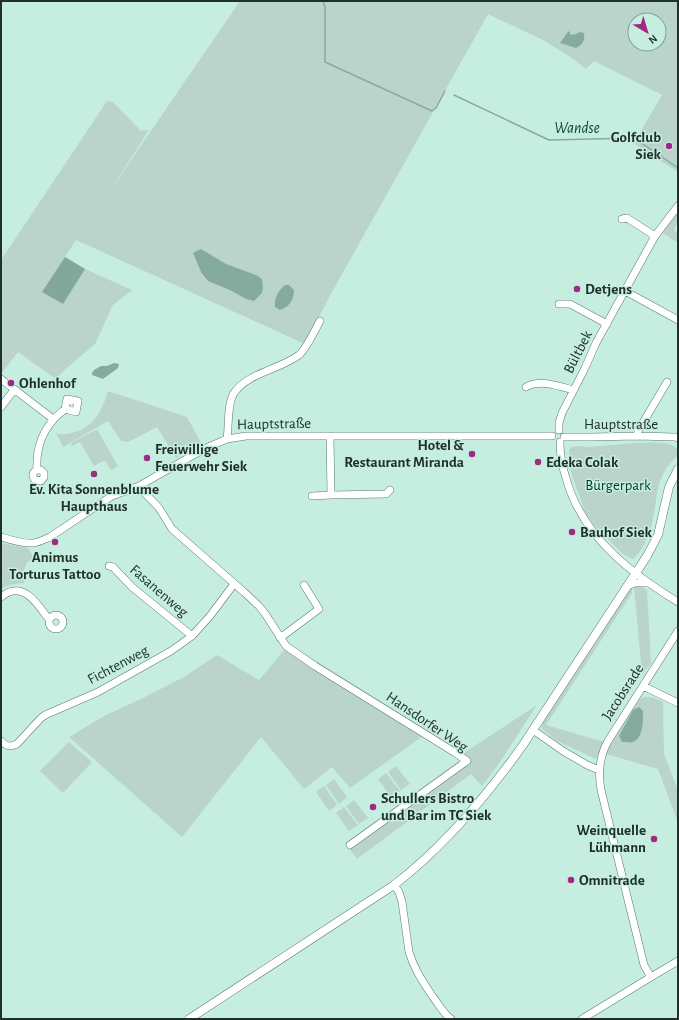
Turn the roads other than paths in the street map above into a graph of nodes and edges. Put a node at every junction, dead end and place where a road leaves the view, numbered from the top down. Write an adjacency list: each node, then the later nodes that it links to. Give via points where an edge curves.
1 (678, 206): 3 (street, Bültbek)
2 (622, 218): 3 (street, via 627,218)
3 (655, 236): 4 (street, Bültbek)
4 (626, 291): 6 (street); 8 (street, Bültbek)
5 (559, 304): 8 (street, Bültbek, via 570,304)
6 (678, 320)
7 (320, 321): 21 (street, via 300,354 246,382 234,394 230,406)
8 (607, 324): 13 (street, Bültbek)
9 (1, 379): 12 (street)
10 (667, 382): 20 (street)
11 (526, 387): 13 (street, Bültbek, via 530,384 548,384)
12 (14, 390): 14 (street); 16 (street)
13 (573, 390): 17 (street, Bültbek, via 562,413)
14 (1, 407)
15 (65, 410): 16 (street)
16 (53, 419): 25 (street, via 41,440)
17 (559, 430): 19 (street); 23 (street, Hauptstraße, via 562,432)
18 (330, 436): 19 (street, Hauptstraße); 21 (street, Hauptstraße); 28 (street)
19 (552, 436): 23 (street, via 556,442)
20 (637, 436): 22 (street, Hauptstraße); 23 (street, Hauptstraße)
21 (227, 438): 26 (street, Hauptstraße)
22 (678, 438)
23 (562, 439): 32 (street, via 560,458 567,484 580,514 599,540)
24 (678, 469): 32 (main road, via 669,487 658,535)
25 (37, 470)
26 (139, 486): 30 (street, Hauptstraße, via 112,496 42,541 25,543); 33 (street, Hansdorfer Weg, via 159,508 172,528)
27 (390, 490): 28 (street, via 386,494)
28 (331, 495): 29 (street)
29 (312, 496)
30 (1, 538)
31 (109, 566): 41 (street, Fasanenweg)
32 (636, 573): 35 (street); 36 (main road)
33 (234, 584): 41 (street, Fichtenweg); 42 (street, Hansdorfer Weg, via 259,606)
34 (304, 584): 42 (street, via 319,609)
35 (651, 584): 36 (street, via 639,582); 38 (street)
36 (627, 586): 45 (main road)
37 (1, 597): 39 (street, via 10,592 21,591 34,600)
38 (678, 602)
39 (50, 619)
40 (678, 631): 43 (street, Jacobsrade)
41 (192, 636): 46 (street, Fichtenweg, via 171,652 98,692 45,715 17,744 7,746)
42 (280, 638): 48 (street, Hansdorfer Weg, via 286,646 315,666 467,761)
43 (643, 686): 44 (street); 47 (street, Jacobsrade, via 606,744)
44 (678, 703)
45 (533, 730): 47 (street, via 568,754); 49 (main road, via 504,772 459,825)
46 (1, 741)
47 (599, 770): 51 (street, Jacobsrade, via 601,790 644,965)
48 (350, 845)
49 (394, 885): 52 (main road); 53 (street, via 402,902 411,959 420,977)
50 (678, 961): 51 (street)
51 (651, 977): 54 (street)
52 (189, 1019)
53 (451, 1019)
54 (582, 1019)

